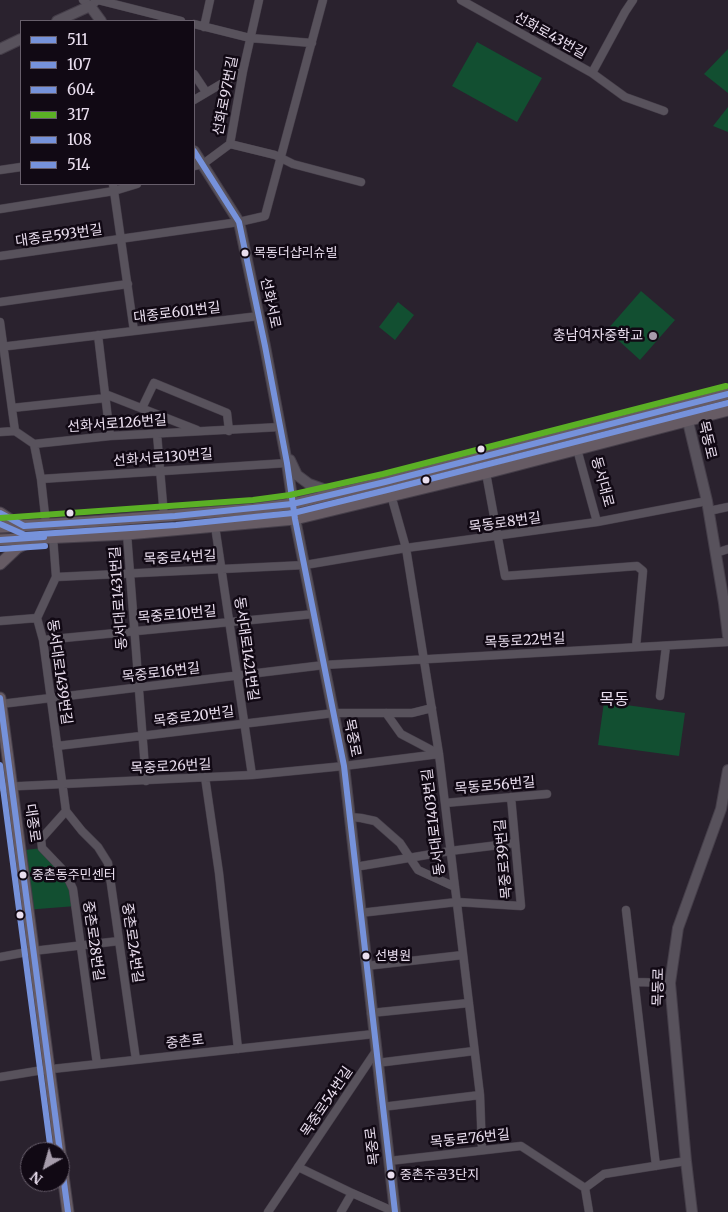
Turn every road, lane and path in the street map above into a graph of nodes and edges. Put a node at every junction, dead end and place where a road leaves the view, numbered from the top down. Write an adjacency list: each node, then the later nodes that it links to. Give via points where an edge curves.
1 (210, 0): 12 (street)
2 (259, 0): 13 (street, 선화로97번길)
3 (323, 0): 15 (street)
4 (461, 0): 18 (street, 선화로43번길)
5 (634, 0): 18 (street)
6 (88, 2): 7 (street, via 98,0); 8 (street); 9 (street)
7 (157, 18): 10 (street)
8 (59, 20)
9 (100, 20)
10 (173, 20)
11 (195, 24): 12 (street)
12 (204, 27): 13 (street)
13 (250, 38): 15 (street); 17 (street, 선화로97번길)
14 (20, 39): 16 (street)
15 (312, 43): 24 (street)
16 (0, 47)
17 (243, 72): 20 (street); 23 (street, 선화로97번길)
18 (592, 73): 22 (street, 선화로43번길, via 625,97)
19 (195, 76): 20 (street)
20 (206, 92): 21 (street)
21 (195, 99)
22 (664, 111)
23 (230, 144): 24 (street, 선화로97번길); 25 (street)
24 (281, 159): 28 (street, 선화로97번길); 32 (street, via 265,216)
25 (198, 165): 32 (street, 선화서로)
26 (20, 167): 27 (street)
27 (0, 170)
28 (361, 182)
29 (130, 185): 30 (street)
30 (114, 187): 31 (street); 33 (street, 대종로593번길)
31 (0, 209)
32 (239, 222): 33 (street, 대종로593번길); 37 (street, 선화서로)
33 (121, 240): 34 (street, 대종로593번길); 35 (street, 대종로593번길)
34 (0, 256)
35 (128, 284): 36 (street); 39 (street, 대종로593번길)
36 (0, 302)
37 (259, 316): 39 (street, 대종로601번길); 49 (street, 선화서로)
38 (0, 322): 41 (street)
39 (134, 331): 40 (street, 대종로601번길)
40 (98, 336): 41 (street, 대종로601번길); 43 (street)
41 (2, 347): 45 (street)
42 (728, 394): 44 (main road)
43 (105, 396): 45 (street); 46 (street, 선화서로126번길); 55 (street)
44 (684, 405): 48 (street, 목동로); 63 (main road)
45 (12, 408): 50 (street)
46 (142, 408): 51 (street, via 154,383 227,413); 53 (street, 선화서로126번길)
47 (728, 410): 48 (main road, 동서대로)
48 (688, 420): 58 (main road, 동서대로); 66 (street, 목동로)
49 (280, 427): 51 (street, 선화서로126번길); 57 (street, 선화서로)
50 (15, 431): 52 (street); 56 (street)
51 (229, 431): 53 (street, 선화서로126번길)
52 (0, 432)
53 (201, 432): 54 (street, 선화서로126번길)
54 (157, 434): 55 (street, 선화서로126번길); 60 (street)
55 (110, 436): 56 (street, 선화서로126번길)
56 (34, 444): 62 (street)
57 (283, 445): 59 (street, 선화서로); 63 (street, via 297,475 308,484)
58 (577, 449): 61 (main road, 동서대로); 71 (street, 동서대로)
59 (287, 464): 60 (street, 선화서로130번길); 65 (street, 선화서로)
60 (160, 471): 62 (street, 선화서로130번길); 69 (street)
61 (486, 473): 64 (main road, 동서대로); 77 (street)
62 (42, 479): 72 (street)
63 (337, 494): 65 (main road)
64 (391, 495): 70 (main road, 동서대로); 81 (street, 동서대로1403번길)
65 (292, 504): 69 (main road); 70 (street, 선화서로)
66 (708, 506): 67 (street); 71 (street, 목동로8번길); 83 (street, 목동로)
67 (728, 507)
68 (0, 513): 73 (main road)
69 (164, 516): 72 (main road)
70 (295, 519): 74 (main road, 동서대로); 85 (street, 목중로)
71 (597, 522): 77 (street, 목동로8번길)
72 (46, 524): 73 (main road)
73 (24, 526): 75 (main road)
74 (216, 526): 76 (main road, 동서대로); 86 (street, 동서대로1421번길)
75 (0, 527)
76 (127, 534): 78 (main road, 동서대로); 87 (street, 동서대로1431번길)
77 (498, 536): 81 (street, 목동로8번길); 99 (street, via 506,576 636,566 643,571)
78 (53, 537): 79 (main road, 동서대로); 88 (street, 동서대로1439번길)
79 (37, 538): 80 (main road, 동서대로); 84 (main road, via 17,548)
80 (0, 540)
81 (406, 548): 85 (street, 목동로8번길); 100 (street, 동서대로1403번길)
82 (728, 550): 83 (street)
83 (716, 553): 89 (street, 목동로)
84 (0, 564)
85 (305, 565): 86 (street, 목중로4번길); 90 (street, 목중로)
86 (222, 568): 87 (street, 목중로4번길); 93 (street, 동서대로1421번길)
87 (130, 574): 88 (street, 목중로4번길); 94 (street, 동서대로1431번길)
88 (56, 578): 91 (street, 동서대로1439번길)
89 (726, 602): 95 (street, 목동로)
90 (314, 614): 93 (street, 목중로10번길); 101 (street, 목중로)
91 (37, 618): 92 (street); 96 (street, 동서대로1439번길)
92 (0, 620)
93 (230, 622): 94 (street, 목중로10번길); 102 (street, 동서대로1421번길)
94 (134, 631): 96 (street, 목중로10번길); 103 (street, 동서대로1431번길)
95 (728, 636)
96 (42, 640): 105 (street, 동서대로1439번길)
97 (728, 642): 98 (street, 목동로22번길)
98 (666, 646): 99 (street, 목동로22번길); 104 (street)
99 (636, 648): 100 (street, 목동로22번길)
100 (424, 659): 101 (street, 목동로22번길); 107 (street, 동서대로1403번길)
101 (324, 665): 102 (street, 목중로16번길); 108 (street, 목중로)
102 (238, 676): 103 (street, 목중로16번길); 110 (street, 동서대로1421번길)
103 (139, 688): 105 (street, 목중로16번길); 111 (street, 동서대로1431번길)
104 (660, 696)
105 (50, 698): 106 (street, 목중로16번길); 113 (street, 동서대로1439번길)
106 (0, 701): 121 (main road, 대종로)
107 (432, 708): 109 (street, 목중로20번길, via 412,713); 114 (street, 동서대로1403번길)
108 (334, 713): 109 (street, 목중로20번길); 110 (street, 목중로20번길); 115 (street, 목중로)
109 (386, 713): 114 (street, via 401,734)
110 (244, 724): 111 (street, 목중로20번길); 117 (street, 동서대로1421번길)
111 (142, 736): 113 (street, 목중로20번길); 119 (street, 동서대로1431번길)
112 (0, 741): 121 (main road, 대종로)
113 (57, 746): 120 (street, 동서대로1439번길)
114 (439, 754): 115 (street, 목중로26번길); 124 (street, 동서대로1403번길)
115 (344, 766): 117 (street, 목중로26번길); 127 (street, 목중로)
116 (728, 770): 125 (street, 목동로)
117 (252, 776): 118 (street, 목중로26번길)
118 (206, 777): 119 (street, 목중로26번길); 147 (street)
119 (146, 781): 120 (street, 목중로26번길)
120 (62, 784): 121 (street, 목중로26번길); 126 (street)
121 (6, 787): 138 (main road, 대종로)
122 (547, 794): 123 (street, 목동로56번길)
123 (511, 797): 124 (street, 목동로56번길); 128 (street, 목중로39번길)
124 (445, 803): 129 (street, 동서대로1403번길)
125 (724, 810): 143 (street, 목동로, via 678,928)
126 (66, 811): 136 (street, 중촌로24번길, via 108,863); 137 (street, 중촌로28번길, via 41,839 42,848 65,872 73,889)
127 (350, 817): 130 (street, via 374,821 400,843); 131 (street, 목중로)
128 (516, 843): 129 (street); 133 (street, 목중로39번길, via 521,906)
129 (450, 851): 130 (street); 132 (street, 동서대로1403번길)
130 (409, 858): 131 (street); 132 (street, via 418,870)
131 (355, 868): 135 (street, 목중로)
132 (455, 887): 133 (street, 동서대로1403번길)
133 (457, 902): 135 (street, 목중로39번길); 139 (street, 동서대로1403번길)
134 (626, 910): 142 (street)
135 (360, 913): 141 (street, 목중로)
136 (119, 941): 137 (street); 150 (street, 중촌로24번길)
137 (81, 946): 138 (street); 152 (street, 중촌로28번길)
138 (30, 952): 140 (street); 153 (main road, 대종로)
139 (463, 955): 141 (street); 144 (street, 동서대로1403번길)
140 (0, 957)
141 (366, 966): 145 (street, 목중로)
142 (635, 982): 143 (street); 162 (street)
143 (670, 983): 161 (street, 목동로)
144 (469, 1003): 145 (street); 149 (street, 동서대로1403번길)
145 (371, 1013): 146 (street, 목중로)
146 (374, 1034): 147 (street, 중촌로); 148 (street, 목중로)
147 (238, 1049): 150 (street, 중촌로)
148 (376, 1051): 151 (street, 목중로); 163 (street, 목중로54번길)
149 (474, 1051): 151 (street); 155 (street, 동서대로1403번길)
150 (136, 1060): 152 (street, 중촌로)
151 (377, 1063): 156 (street, 목중로)
152 (97, 1064): 153 (street, 중촌로)
153 (46, 1069): 154 (street, 중촌로); 157 (main road, 대종로); 158 (main road, 대종로)
154 (0, 1076)
155 (480, 1095): 156 (street, 목중로); 159 (street, 동서대로1403번길)
156 (382, 1106): 160 (street, 목중로)
157 (52, 1142)
158 (58, 1142)
159 (482, 1150): 160 (street, 목동로76번길); 164 (street, 목동로76번길, via 521,1146)
160 (389, 1161): 172 (street, 목중로)
161 (686, 1161): 162 (street); 174 (street, 목동로)
162 (656, 1166): 164 (street, via 604,1174)
163 (298, 1167): 167 (street); 170 (street, 목중로54번길)
164 (585, 1188): 173 (street)
165 (58, 1192): 168 (main road)
166 (65, 1192): 169 (main road, 대종로)
167 (352, 1193): 171 (street); 172 (street)
168 (61, 1212)
169 (68, 1212)
170 (268, 1212)
171 (341, 1212)
172 (395, 1212)
173 (589, 1212)
174 (692, 1212)

